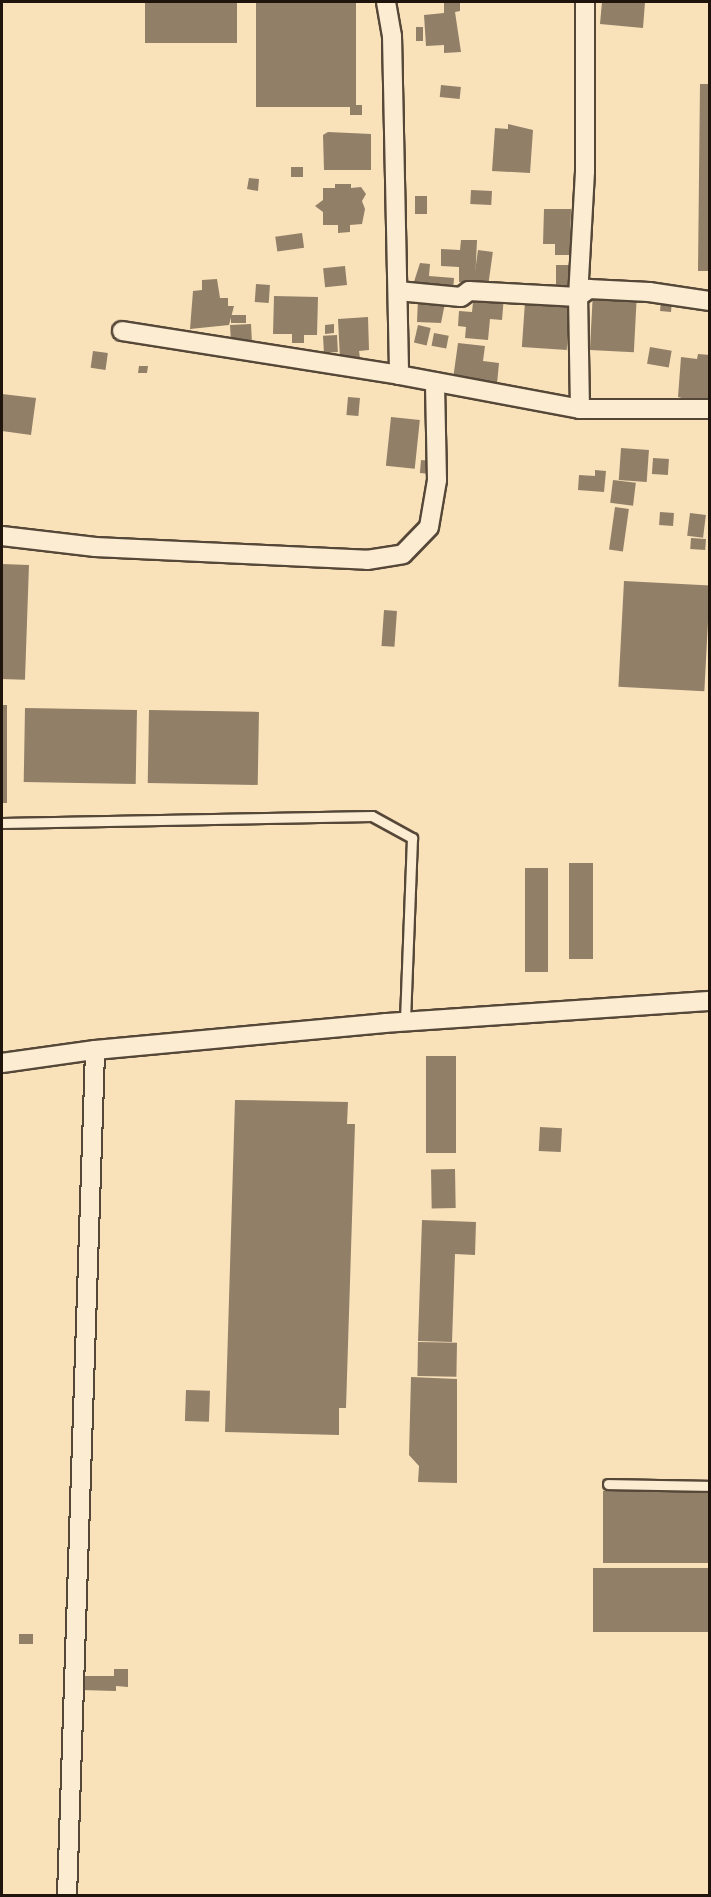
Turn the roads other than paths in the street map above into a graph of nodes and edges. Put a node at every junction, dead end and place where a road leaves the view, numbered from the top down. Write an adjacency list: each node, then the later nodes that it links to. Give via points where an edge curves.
1 (386, 2): 3 (street, via 392,36)
2 (585, 2): 4 (street, via 585,171)
3 (398, 291): 4 (street, via 461,297 469,291); 7 (street)
4 (578, 297): 5 (street, via 589,290 648,292); 9 (street)
5 (710, 301)
6 (122, 331): 7 (street)
7 (399, 375): 8 (street)
8 (435, 382): 9 (street); 11 (street, via 437,480 429,527 403,554 343,559 95,547)
9 (580, 409): 10 (street)
10 (710, 409)
11 (2, 536)
12 (2, 823): 14 (lane, via 372,816 412,838)
13 (710, 1000): 14 (street)
14 (405, 1022): 15 (street)
15 (95, 1050): 16 (street); 19 (street)
16 (2, 1063)
17 (608, 1484): 18 (lane)
18 (710, 1486)
19 (67, 1896)

